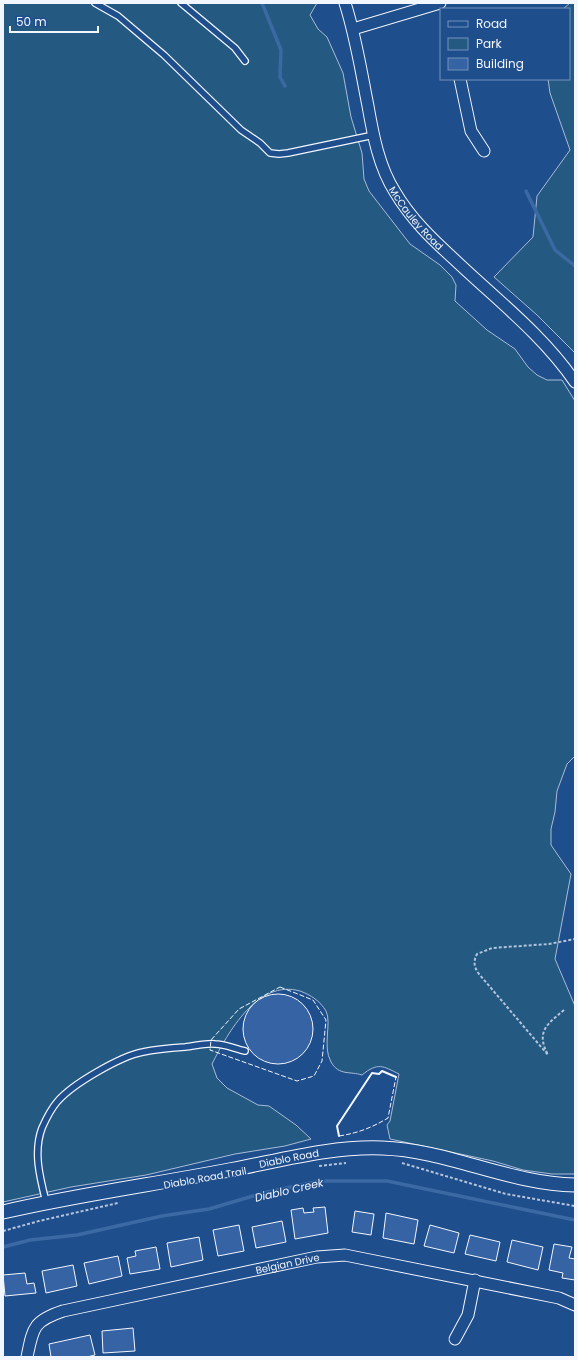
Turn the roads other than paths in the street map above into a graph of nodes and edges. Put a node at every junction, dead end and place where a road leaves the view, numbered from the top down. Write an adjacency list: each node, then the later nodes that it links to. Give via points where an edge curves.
1 (94, 3): 8 (lane, via 124,21 164,55 241,130 260,142 270,153 288,153)
2 (181, 3): 6 (lane, via 235,48)
3 (345, 3): 5 (street, McCauley Road)
4 (440, 3): 5 (street)
5 (353, 29): 8 (street, McCauley Road)
6 (245, 61)
7 (460, 80): 9 (street, via 471,131)
8 (374, 135): 10 (street, McCauley Road, via 385,172 394,191 424,232 527,326 560,361)
9 (484, 151)
10 (575, 382)
11 (245, 1051): 13 (lane, via 215,1044 143,1052 128,1056 81,1082 57,1101 42,1128 37,1154)
12 (575, 1185): 13 (street, Diablo Road, via 558,1185 523,1178 410,1151 367,1148 317,1154)
13 (46, 1202): 14 (street, Diablo Road)
14 (3, 1212)
15 (475, 1280): 16 (street, Belgian Drive, via 559,1298); 17 (street, via 468,1315); 18 (street, Belgian Drive, via 345,1255 317,1257 46,1316 35,1326)
16 (575, 1305)
17 (456, 1340)
18 (27, 1357)

